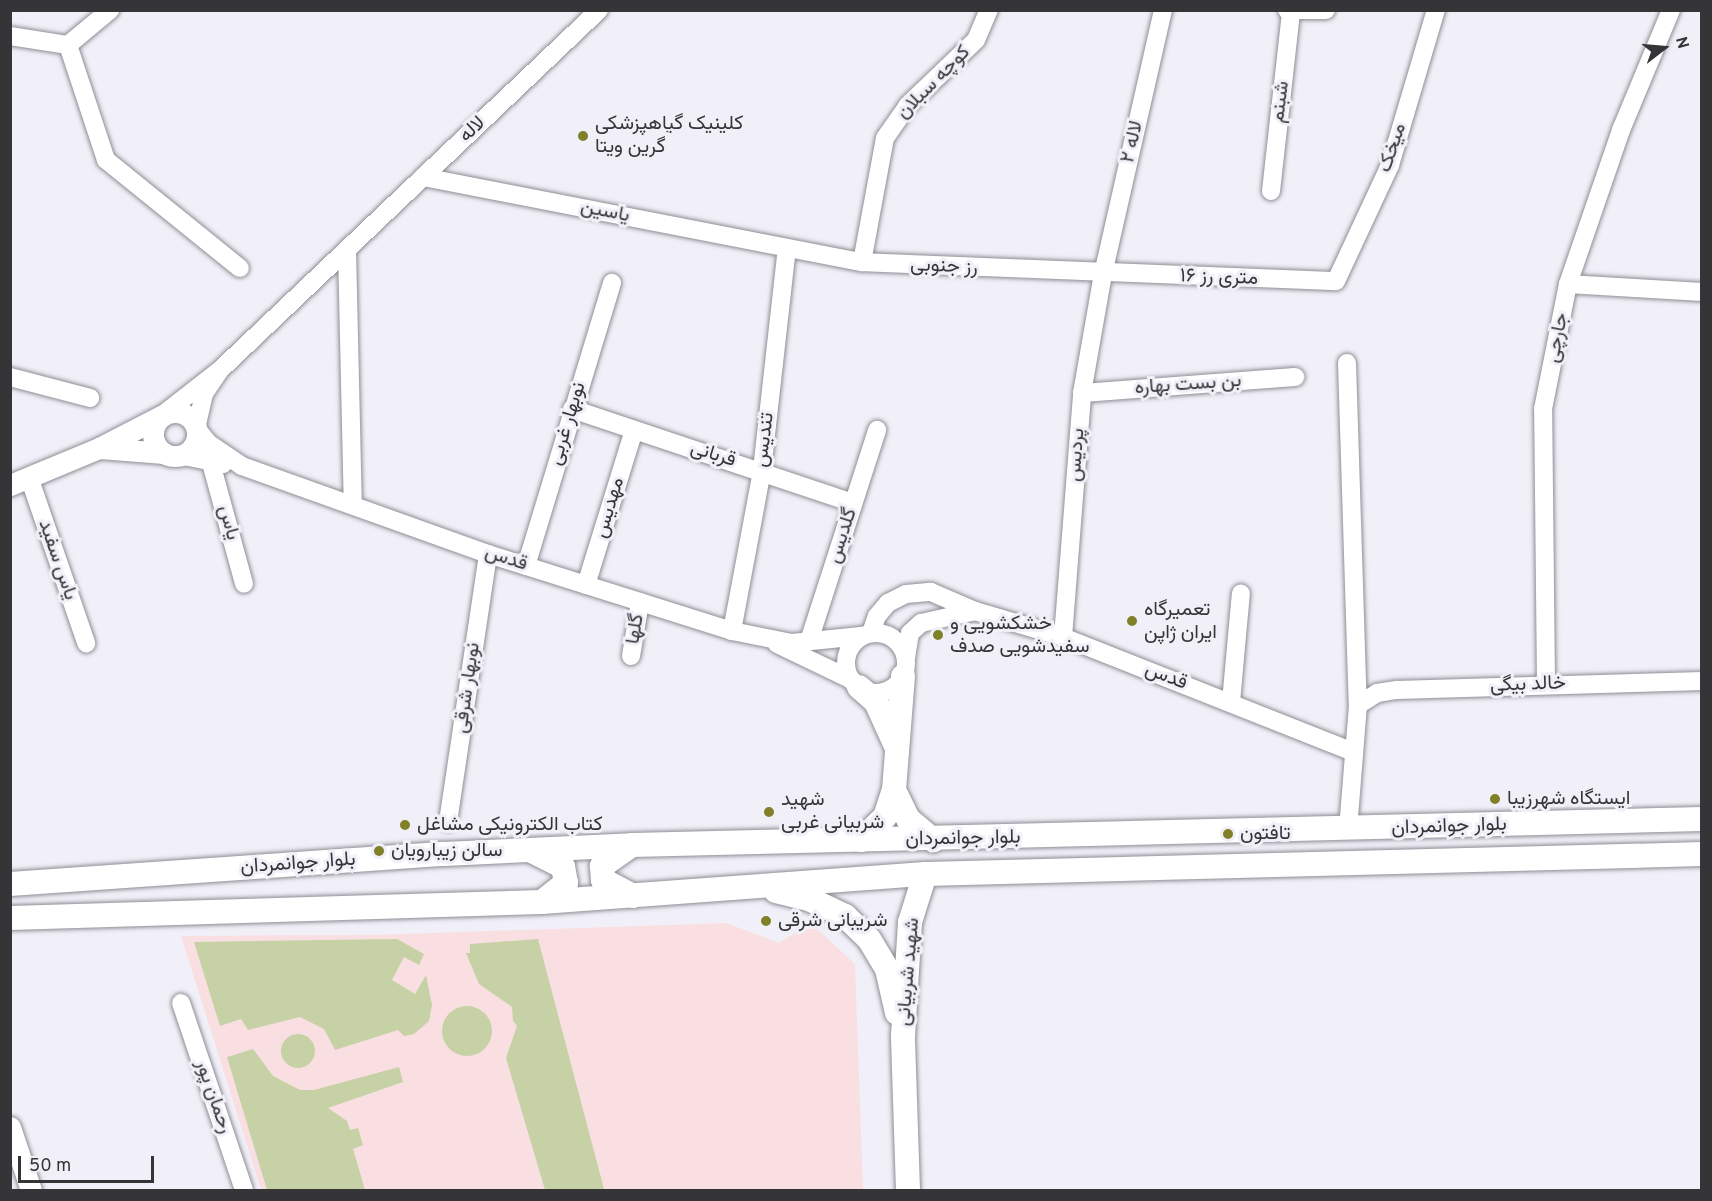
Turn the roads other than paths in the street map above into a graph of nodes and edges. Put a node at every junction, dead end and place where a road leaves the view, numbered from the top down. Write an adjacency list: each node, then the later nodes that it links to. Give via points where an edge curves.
1 (110, 10): 10 (street)
2 (599, 10): 11 (street, لاله)
3 (989, 10): 15 (street, کوچه سبلان, via 976,40 907,106 885,138)
4 (1163, 10): 17 (street, لاله ۲)
5 (1326, 10): 8 (street)
6 (1436, 10): 18 (street, میخک, via 1390,165)
7 (1671, 10): 20 (street, جارچی, via 1621,130)
8 (1289, 11): 12 (street, شبنم)
9 (10, 36): 10 (street)
10 (68, 45): 16 (street, via 106,160)
11 (423, 177): 13 (street, یاسین); 14 (street, لاله)
12 (1271, 191)
13 (787, 248): 15 (street, رز جنوبی); 37 (street, تندیس)
14 (347, 249): 23 (street, لاله); 40 (street)
15 (862, 262): 17 (street, رز جنوبی)
16 (240, 268)
17 (1103, 274): 18 (street, ۱۶ متری رز); 26 (street, پردیس)
18 (1336, 281)
19 (612, 284): 28 (street, نوبهار غربی)
20 (1568, 284): 21 (street); 57 (street, جارچی, via 1543,409)
21 (1701, 292)
22 (1347, 363): 60 (street)
23 (220, 370): 29 (street, لاله); 30 (street, via 204,394)
24 (10, 377): 27 (street)
25 (1294, 377): 26 (street, بن بست بهاره)
26 (1082, 393): 50 (street, پردیس)
27 (90, 398)
28 (572, 408): 31 (street, قربانی); 42 (street, نوبهار غربی)
29 (161, 416): 30 (street, via 182,413); 33 (street); 34 (street, via 153,436)
30 (196, 428): 34 (street, via 195,443); 36 (street, قدس, via 208,443)
31 (634, 430): 37 (street, قربانی); 44 (street, مهدیس)
32 (877, 430): 39 (street, گلدیس)
33 (99, 448): 34 (street); 38 (street)
34 (171, 454): 35 (street, قدس)
35 (211, 463): 36 (street, قدس); 43 (street, یاس)
36 (243, 466): 40 (street, قدس)
37 (762, 470): 39 (street, قربانی); 48 (street, تندیس)
38 (20, 481): 53 (street, یاس سفید)
39 (853, 503): 51 (street, گلدیس)
40 (353, 504): 41 (street, قدس)
41 (488, 554): 42 (street, قدس); 65 (street, نوبهار شرقی)
42 (526, 566): 44 (street, قدس)
43 (244, 584)
44 (586, 585): 46 (street, قدس)
45 (1241, 592): 59 (street)
46 (640, 602): 48 (street, قدس); 54 (street, گلها)
47 (975, 611): 49 (street, قدس, via 931,592 906,594 888,603); 50 (street, قدس); 55 (street, قدس, via 921,623 910,633)
48 (732, 631): 52 (street, قدس)
49 (866, 635): 51 (street, قدس); 55 (street, via 889,635); 58 (street, via 848,651 847,671)
50 (1064, 637): 59 (street, قدس)
51 (809, 641): 52 (street, قدس)
52 (772, 642): 58 (street, قدس)
53 (86, 643)
54 (631, 656)
55 (904, 667): 58 (street, via 888,690 879,693); 61 (main road)
56 (1701, 681): 57 (street, خالد بیگی)
57 (1546, 683): 60 (street, خالد بیگی, via 1397,690 1377,693)
58 (855, 684): 61 (main road, via 876,702)
59 (1231, 702): 62 (street, قدس)
60 (1358, 705): 62 (street)
61 (898, 751): 63 (main road)
62 (1353, 752): 66 (street)
63 (894, 790): 67 (main road, via 885,817); 68 (main road, via 908,819)
64 (1701, 819): 66 (main road, بلوار جوانمردان)
65 (448, 822)
66 (1348, 830): 68 (main road, بلوار جوانمردان)
67 (861, 840): 68 (main road, بلوار جوانمردان); 69 (main road, بلوار جوانمردان)
68 (933, 840)
69 (632, 845): 70 (main road, بلوار جوانمردان); 75 (main road, via 602,866 603,880)
70 (532, 851): 73 (main road, بلوار جوانمردان); 76 (main road, via 563,867 566,883)
71 (1701, 854): 72 (main road, بلوار جوانمردان)
72 (925, 874): 74 (main road, بلوار جوانمردان); 79 (main road, شهید شربیانی, via 910,922)
73 (10, 884)
74 (756, 886): 75 (main road, بلوار جوانمردان); 79 (main road, شهید شربیانی, via 811,900 844,916 868,939 887,969)
75 (633, 896): 76 (main road, بلوار جوانمردان)
76 (542, 902): 77 (main road, بلوار جوانمردان)
77 (10, 918)
78 (181, 1003): 82 (street, رحمان پور)
79 (903, 1036): 83 (main road, شهید شربیانی)
80 (10, 1127): 81 (street)
81 (29, 1190)
82 (244, 1191)
83 (908, 1191)

